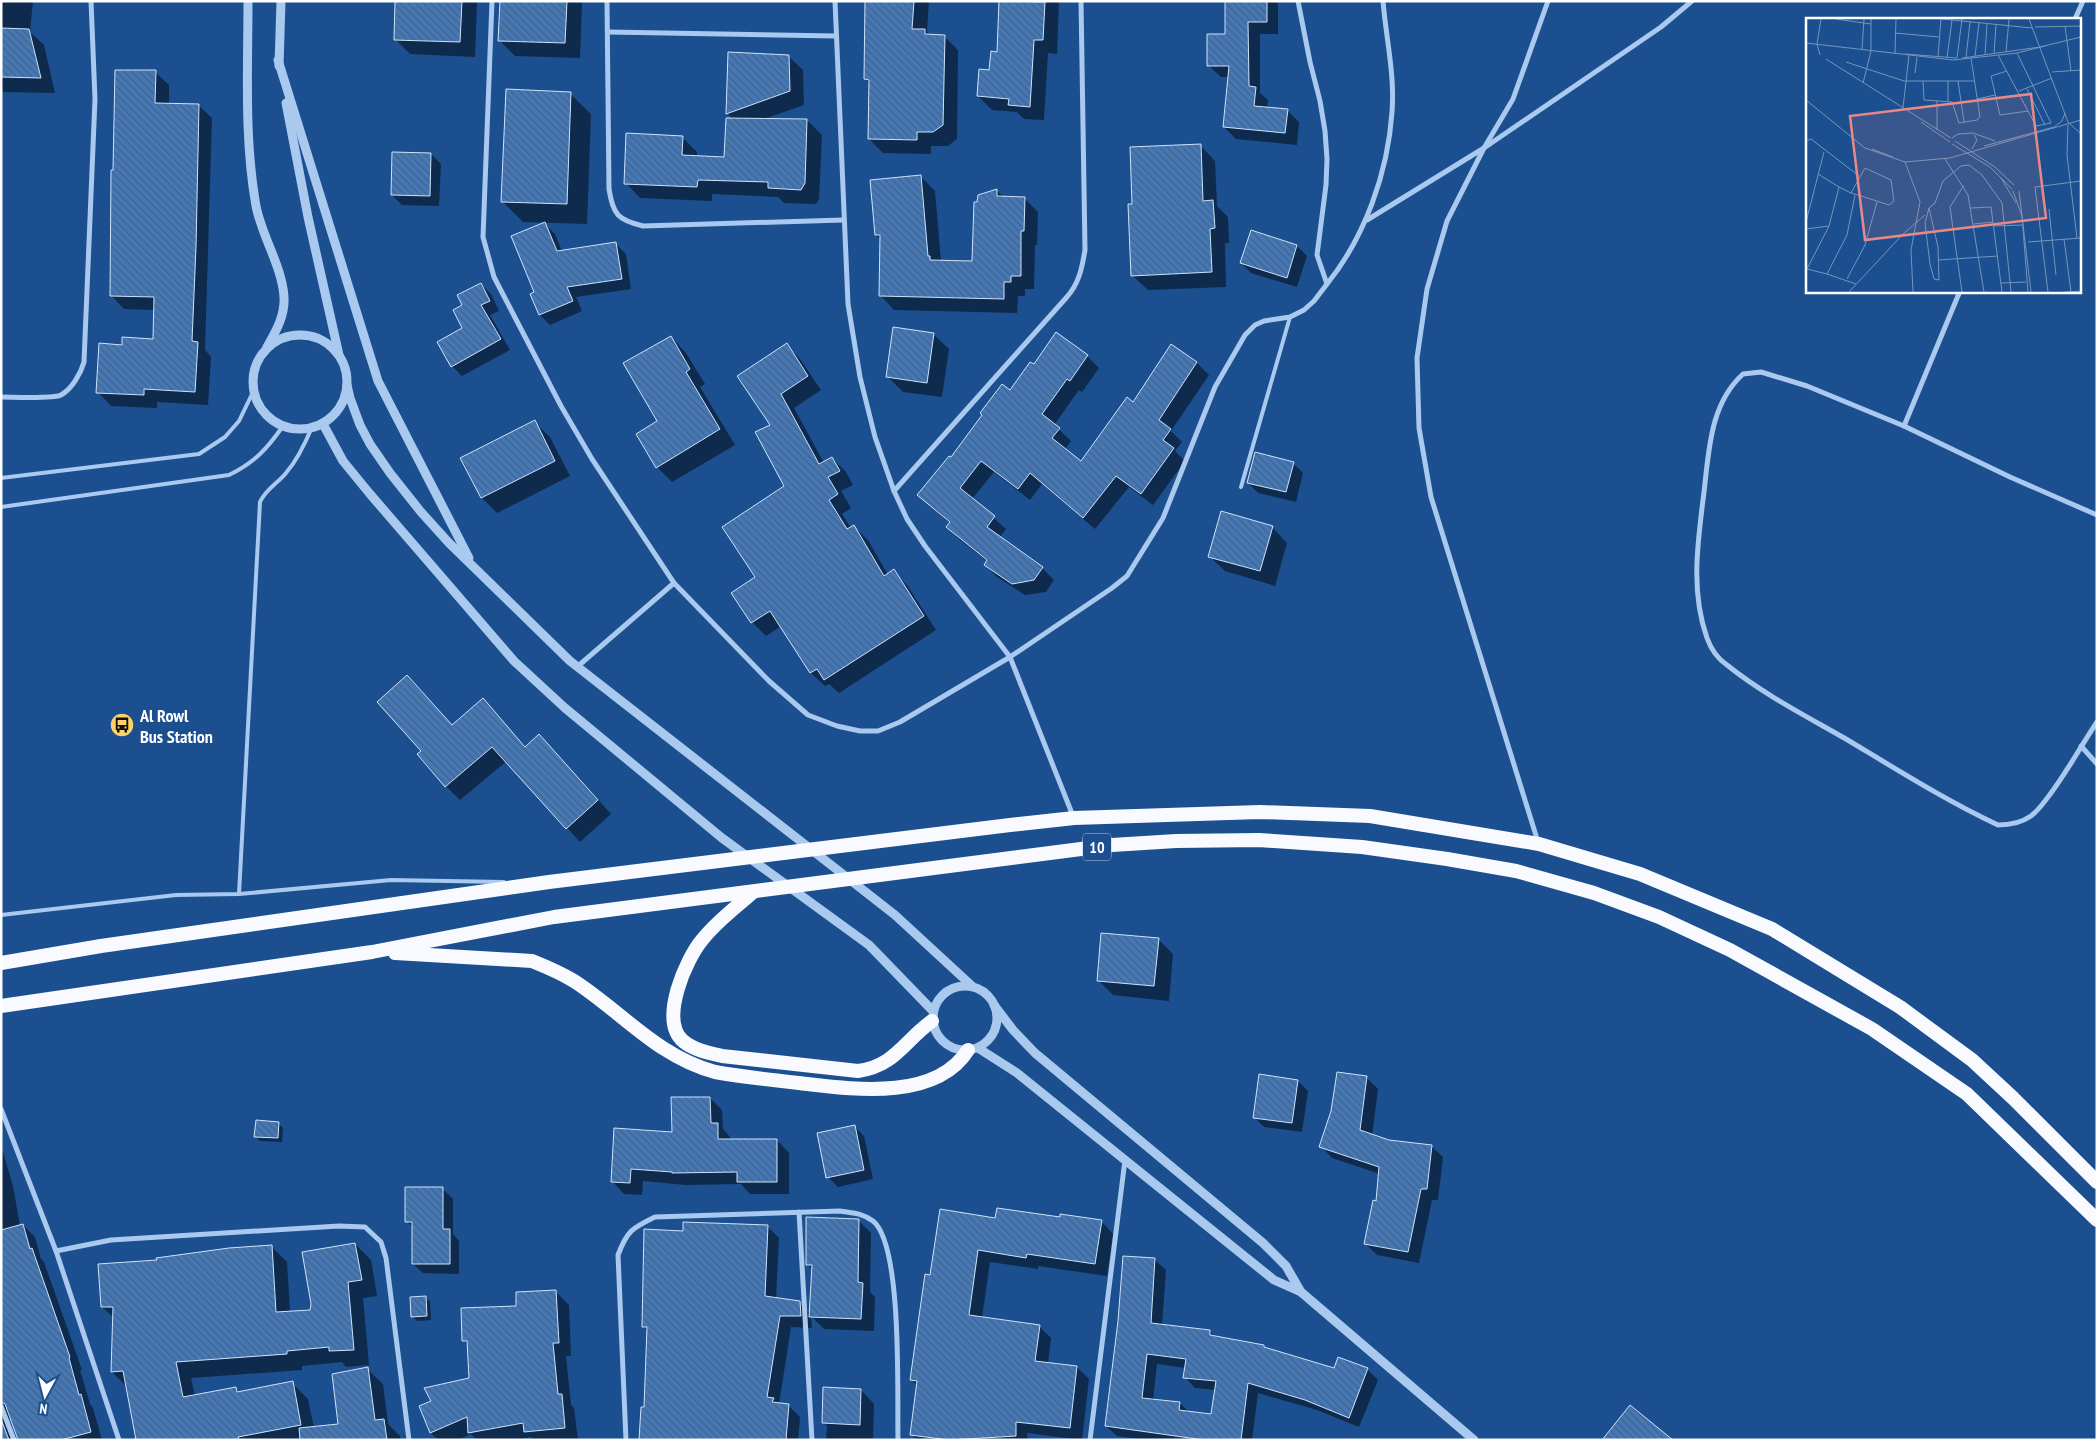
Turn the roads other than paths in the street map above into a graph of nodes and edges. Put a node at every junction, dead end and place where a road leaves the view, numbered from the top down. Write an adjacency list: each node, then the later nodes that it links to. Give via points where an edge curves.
1 (91, 1): 27 (street, via 95,99 84,362 81,372 60,396)
2 (248, 1): 23 (street, via 249,151 257,208 284,297 278,328)
3 (281, 1): 16 (street)
4 (492, 1): 38 (street, via 482,220 487,258 570,421)
5 (607, 1): 14 (street)
6 (835, 1): 15 (street)
7 (1082, 1): 34 (street, via 1085,250 1077,282)
8 (1298, 1): 20 (street, via 1325,131 1326,185 1317,256)
9 (1383, 1): 19 (street, via 1392,111 1384,162)
10 (1548, 1): 17 (street, via 1512,99)
11 (1692, 1): 17 (street, via 1661,27)
12 (2083, 1): 13 (street)
13 (2075, 18)
14 (608, 32): 15 (street); 18 (street, via 610,190 612,207 625,222 643,226)
15 (836, 36): 18 (street)
16 (278, 60): 24 (street); 37 (street, via 378,381)
17 (1484, 148): 19 (street); 45 (street, via 1446,221 1426,289 1417,358 1419,428 1431,498)
18 (843, 220): 34 (street, via 848,304 860,377 875,437)
19 (1367, 220): 20 (street, via 1344,263)
20 (1327, 284): 22 (street, via 1304,310)
21 (1960, 292): 30 (street)
22 (1290, 317): 33 (lane); 39 (street, via 1264,321 1245,335 1215,387 1163,518 1127,576)
23 (267, 347): 24 (street, via 281,338 297,334 313,336 328,343); 26 (street, via 257,360 252,376)
24 (339, 355): 25 (street)
25 (347, 385): 28 (street, via 337,412); 37 (street, via 360,425 390,474 420,512)
26 (253, 392): 29 (street, via 269,418); 32 (lane, via 239,421 225,436 198,454)
27 (1, 397)
28 (323, 424): 31 (street); 55 (street, via 343,461 514,661 565,708 722,838 869,946)
29 (283, 426): 31 (street); 35 (lane, via 262,454 229,475)
30 (1904, 426): 36 (street); 42 (street, via 1808,386 1761,372 1743,374 1732,383 1718,408 1714,425 1697,546 1696,589 1708,639 1717,656 1757,686 1935,794 1998,824 2007,825 2031,816 2072,764)
31 (312, 427): 48 (lane, via 294,463 264,494 258,512)
32 (1, 478)
33 (1240, 487)
34 (894, 491): 39 (street, via 925,546)
35 (1, 507)
36 (2097, 514)
37 (473, 566): 40 (street)
38 (674, 583): 39 (street, via 769,682 808,715 860,731 878,731 916,713); 40 (street)
39 (1010, 657): 44 (street)
40 (577, 667): 52 (street, via 895,915)
41 (2097, 722): 42 (street)
42 (2081, 746): 43 (street)
43 (2097, 764)
44 (1074, 818): 45 (highway, 10, via 1260,812 1370,816); 46 (highway, 10)
45 (1539, 844): 59 (highway, 10, via 1640,874 1772,929 1883,996 1972,1060)
46 (549, 882): 48 (lane, via 391,880); 51 (highway, 10)
47 (752, 892): 50 (highway, 10, via 554,917); 55 (highway, via 701,940 686,968 676,994 673,1019 683,1040 700,1050 722,1056 858,1071 884,1064); 61 (highway, 10, via 1112,845 1176,841 1259,840 1362,847 1516,871 1594,893 1659,917 1730,950 1872,1029 1967,1094)
48 (239, 894): 49 (lane, via 176,895)
49 (1, 915)
50 (372, 952): 54 (highway, 10); 56 (highway, via 532,961 574,982 666,1052 695,1067 715,1072 856,1090 888,1089 942,1074)
51 (1, 963)
52 (972, 986): 53 (street, via 989,996); 55 (street, via 952,988 936,1002)
53 (994, 1005): 56 (street, via 997,1015 995,1030 986,1042); 63 (street, via 1036,1053 1263,1243 1286,1266)
54 (1, 1006)
55 (933, 1016): 56 (street, via 940,1039 948,1046 958,1050)
56 (973, 1049): 58 (street, via 1017,1073)
57 (1, 1109): 62 (street)
58 (1125, 1160): 63 (street, via 1274,1280); 71 (street)
59 (2097, 1182)
60 (799, 1212): 68 (street, via 655,1217 636,1226 624,1239 618,1255); 69 (street); 70 (street, via 861,1214 874,1222 882,1235 890,1258 895,1302)
61 (2097, 1220)
62 (56, 1251): 66 (street); 67 (street, via 111,1240 364,1227 381,1242 386,1258)
63 (1301, 1292): 72 (street)
64 (1, 1406): 65 (street)
65 (14, 1440)
66 (119, 1440)
67 (409, 1440)
68 (626, 1440)
69 (812, 1440)
70 (898, 1440)
71 (1090, 1440)
72 (1474, 1440)

